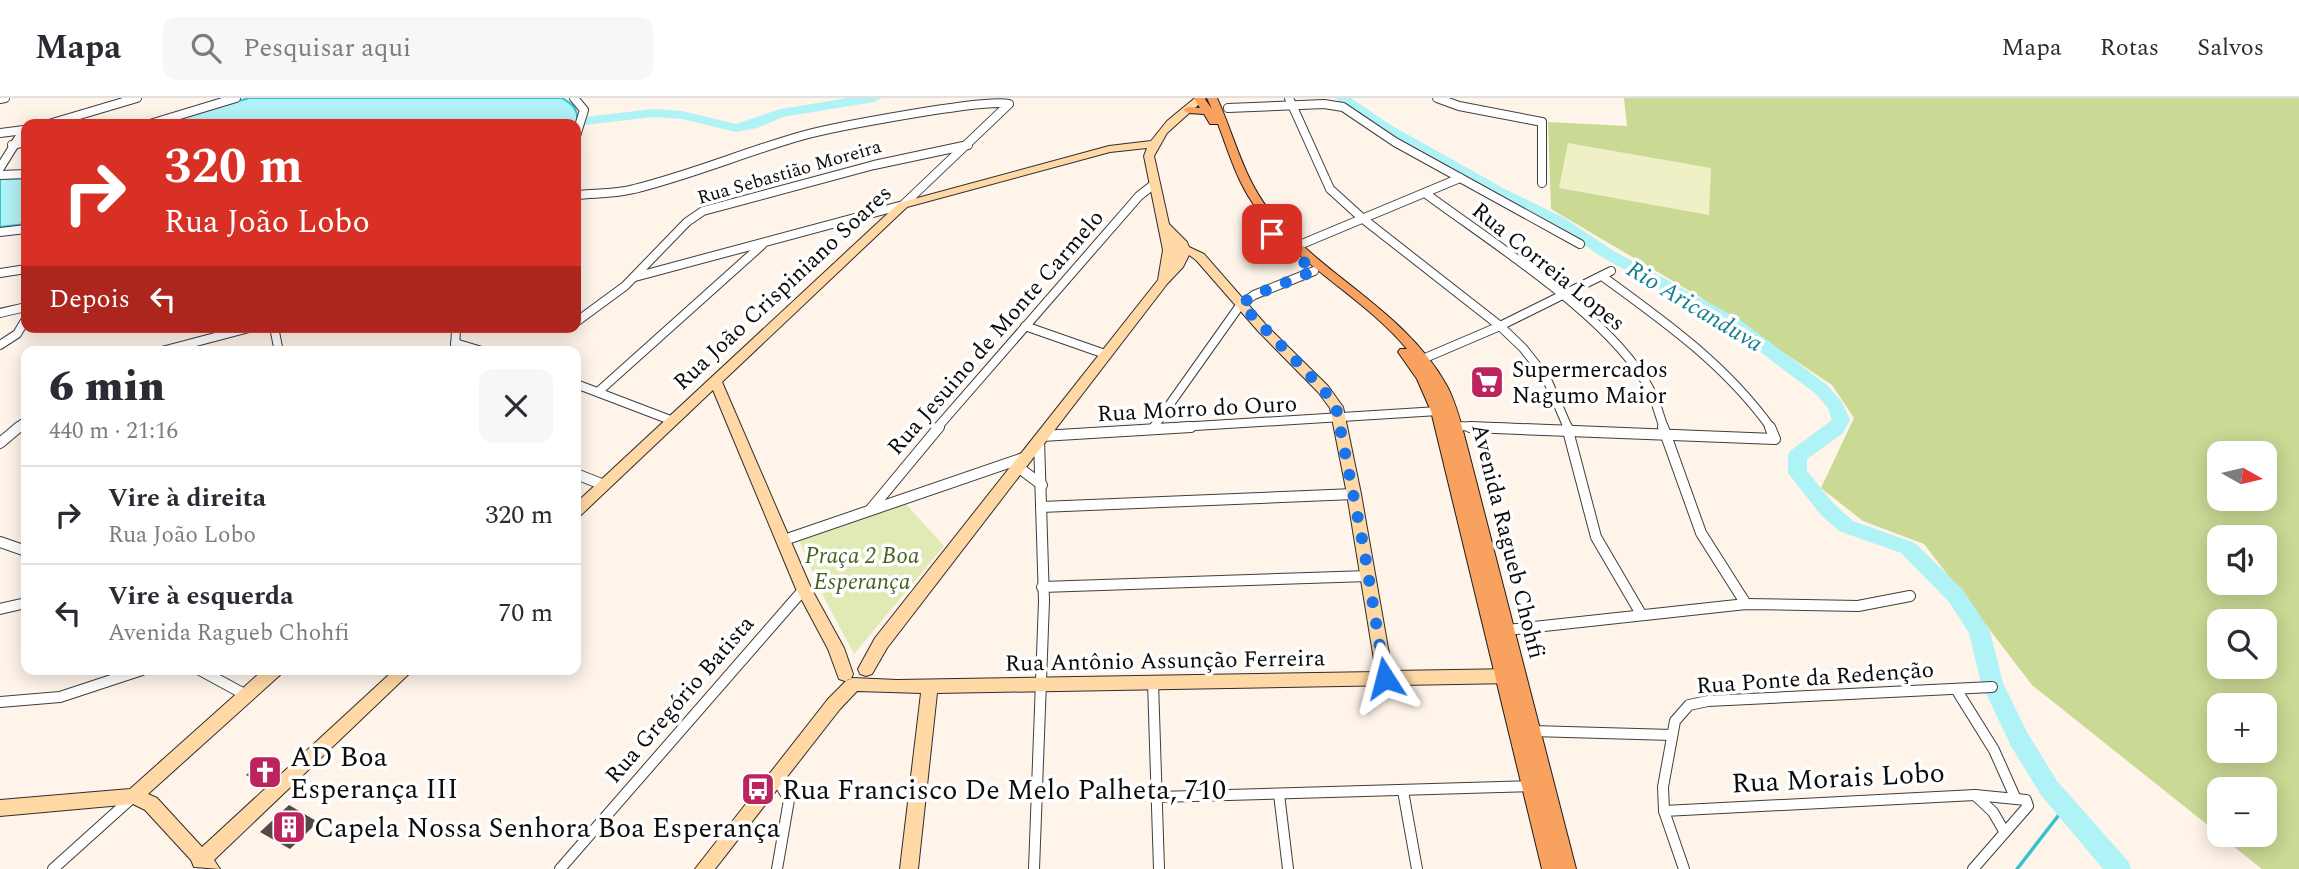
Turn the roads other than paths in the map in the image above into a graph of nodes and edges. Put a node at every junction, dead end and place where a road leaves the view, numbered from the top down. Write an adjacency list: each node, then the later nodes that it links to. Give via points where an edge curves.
1 (137, 98): 11 (street)
2 (236, 98): 12 (street)
3 (574, 98): 13 (street, via 581,105)
4 (1190, 98): 10 (street, via 1180,108)
5 (1200, 98): 8 (main road, Avenida Ragueb Chohfi); 10 (street)
6 (1437, 98): 27 (street, via 1542,122)
7 (1290, 102): 9 (street); 26 (street, via 1343,107); 32 (street, via 1330,189)
8 (1211, 105): 10 (main road); 38 (main road, Avenida Ragueb Chohfi, via 1250,191 1265,214); 42 (main road, Avenida Ragueb Chohfi, via 1238,186 1252,212)
9 (1228, 108)
10 (1183, 112): 15 (street)
11 (66, 119)
12 (167, 119)
13 (581, 123)
14 (21, 130): 16 (street)
15 (1164, 132): 19 (street); 22 (street)
16 (0, 133)
17 (21, 134): 20 (street)
18 (21, 143): 20 (street)
19 (1154, 144): 22 (street); 28 (street, via 1149,156)
20 (12, 145): 23 (street)
21 (968, 145): 30 (street, Rua João Crispiniano Soares, via 1008,102 933,107 803,135 632,190); 31 (street, Rua João Crispiniano Soares); 46 (street, Rua Sebastião Moreira, via 703,211)
22 (1109, 149): 31 (street)
23 (0, 168)
24 (21, 174): 25 (street)
25 (0, 175)
26 (1460, 178): 29 (street); 37 (street)
27 (1542, 183)
28 (1153, 185): 33 (street); 53 (street, Rua Jesuino de Monte Carmelo)
29 (1425, 193): 32 (street); 48 (street, Rua Correia Lopes)
30 (581, 195)
31 (903, 205): 36 (street); 61 (street, Rua João Crispiniano Soares)
32 (1362, 218): 38 (street); 54 (street)
33 (1164, 224): 39 (street); 40 (street, via 1180,239)
34 (21, 230): 35 (street)
35 (0, 232)
36 (764, 243): 46 (street); 63 (street)
37 (1580, 244)
38 (1297, 246): 60 (main road, Avenida Ragueb Chohfi, via 1389,324)
39 (1169, 250): 40 (street); 47 (street)
40 (1184, 250): 47 (street); 49 (street, via 1200,257)
41 (21, 270): 44 (street)
42 (1314, 271): 49 (street); 60 (main road, Avenida Ragueb Chohfi)
43 (1611, 271): 45 (street)
44 (0, 273)
45 (1602, 276): 48 (street); 71 (street, via 1679,333 1729,378 1754,404 1775,438)
46 (635, 277): 52 (street, Rua Sebastião Moreira)
47 (1163, 281): 59 (street)
48 (1564, 296): 54 (street); 71 (street, Rua Correia Lopes, via 1608,335 1640,372)
49 (1241, 304): 65 (street, via 1323,389); 69 (street)
50 (21, 308): 51 (street)
51 (0, 313)
52 (581, 318)
53 (1025, 326): 59 (street); 81 (street, Rua Jesuino de Monte Carmelo)
54 (1500, 326): 60 (street); 70 (street, via 1546,377)
55 (21, 327): 57 (street)
56 (230, 333): 58 (street)
57 (0, 345)
58 (181, 346)
59 (1105, 354): 72 (street)
60 (1418, 361): 64 (main road, Avenida Ragueb Chohfi); 68 (main road, Avenida Ragueb Chohfi, via 1440,385)
61 (716, 382): 66 (street, Rua João Crispiniano Soares); 82 (street)
62 (581, 386): 63 (street)
63 (598, 392): 66 (street)
64 (1438, 411): 65 (street, Rua Morro do Ouro); 99 (main road, Avenida Ragueb Chohfi)
65 (1340, 419): 69 (street, Rua Morro do Ouro); 78 (street)
66 (673, 421): 76 (street, Rua João Crispiniano Soares)
67 (21, 425): 73 (street)
68 (1455, 426): 70 (street); 93 (main road, Avenida Ragueb Chohfi)
69 (1153, 429): 72 (street, Rua Morro do Ouro)
70 (1569, 431): 71 (street); 92 (street, via 1596,537)
71 (1667, 435): 90 (street, Rua Correia Lopes, via 1701,533)
72 (1040, 438): 74 (street); 77 (street)
73 (0, 443)
74 (1022, 462): 77 (street); 81 (street); 98 (street)
75 (581, 476): 76 (street)
76 (604, 485): 79 (street, Rua João Crispiniano Soares)
77 (1042, 485): 80 (street)
78 (1354, 494): 80 (street); 85 (street)
79 (581, 506)
80 (1041, 507): 86 (street)
81 (871, 509): 82 (street)
82 (783, 540): 87 (street)
83 (0, 542): 84 (street)
84 (21, 549)
85 (1368, 576): 86 (street); 100 (street)
86 (1042, 587): 102 (street)
87 (804, 589): 98 (street); 123 (street, Rua Gregório Batista)
88 (1910, 596): 90 (street, via 1858,606)
89 (21, 604): 91 (street)
90 (1746, 604): 92 (street)
91 (0, 609)
92 (1641, 614): 93 (street)
93 (1507, 630): 99 (main road, Avenida Ragueb Chohfi)
94 (130, 675): 107 (street, via 60,697)
95 (209, 675): 106 (street)
96 (268, 675): 106 (street)
97 (400, 675): 121 (street)
98 (855, 675): 103 (street, Rua Antônio Assunção Ferreira, via 897,687); 110 (street)
99 (1511, 676): 100 (street, Rua Antônio Assunção Ferreira); 108 (main road, Avenida Ragueb Chohfi); 111 (main road, Avenida Ragueb Chohfi)
100 (1385, 678): 101 (street, Rua Antônio Assunção Ferreira)
101 (1153, 682): 102 (street, Rua Antônio Assunção Ferreira); 116 (street)
102 (1043, 684): 103 (street, Rua Antônio Assunção Ferreira); 127 (street)
103 (930, 686): 126 (street)
104 (1992, 687): 105 (street, Rua Ponte da Redenção)
105 (1956, 689): 109 (street, Rua Ponte da Redenção, via 1698,702 1681,712); 117 (street, via 1994,750)
106 (246, 695): 115 (street)
107 (0, 702)
108 (1532, 731): 109 (street); 132 (main road, Avenida Ragueb Chohfi)
109 (1672, 735): 119 (street, Rua Ponte da Redenção, via 1663,787)
110 (777, 779): 124 (street); 125 (street, via 789,800)
111 (1531, 786): 112 (street); 131 (main road, Avenida Ragueb Chohfi)
112 (1403, 791): 113 (street); 130 (street)
113 (1279, 794): 116 (street); 129 (street)
114 (1975, 795): 117 (street, Rua Morais Lobo); 119 (street, Rua Morais Lobo); 120 (street)
115 (134, 796): 118 (street); 121 (street, via 150,804); 122 (street)
116 (1158, 797): 128 (street)
117 (2015, 797): 120 (street, via 2026,800 2028,806)
118 (0, 808)
119 (1664, 811): 133 (street, Rua Ponte da Redenção)
120 (2004, 831): 134 (street)
121 (205, 865)
122 (53, 869)
123 (559, 869)
124 (704, 869)
125 (777, 869)
126 (909, 869)
127 (1034, 869)
128 (1159, 869)
129 (1288, 869)
130 (1417, 869)
131 (1551, 869)
132 (1567, 869)
133 (1684, 869)
134 (1973, 869)

